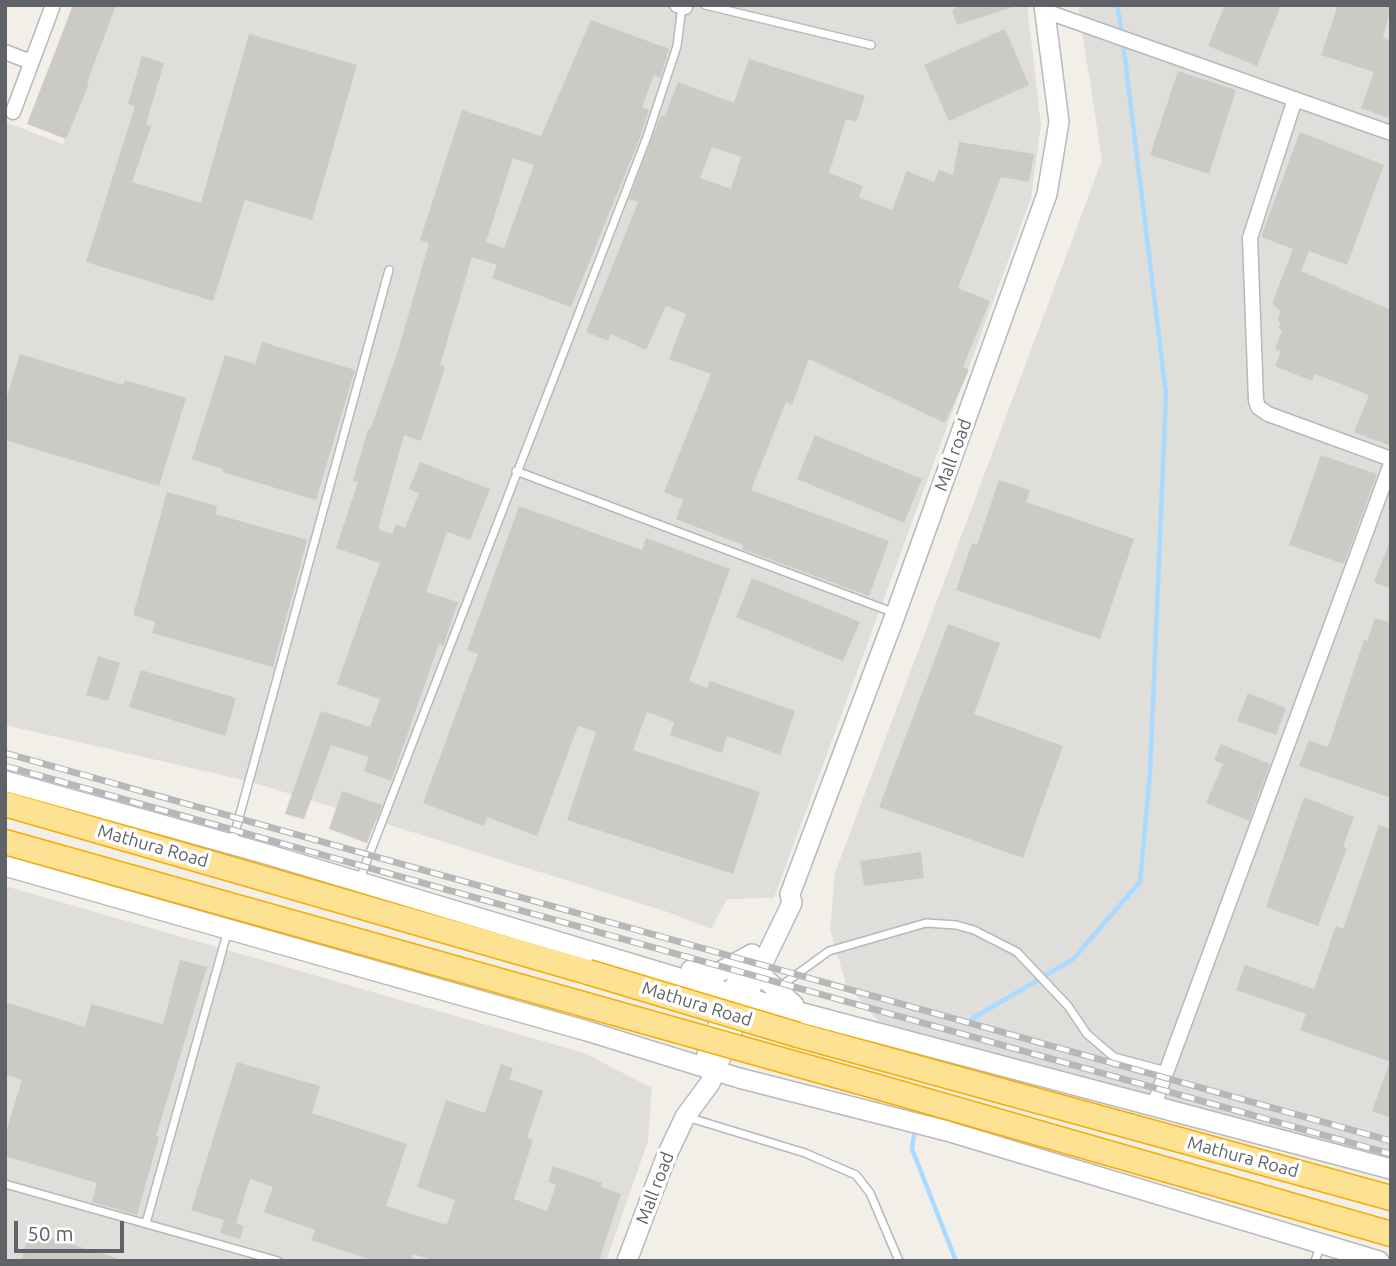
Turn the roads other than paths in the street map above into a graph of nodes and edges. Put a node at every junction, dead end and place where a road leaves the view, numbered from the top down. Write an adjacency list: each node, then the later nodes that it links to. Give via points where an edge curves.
1 (53, 5): 7 (street)
2 (705, 5): 5 (lane)
3 (684, 6): 13 (lane, via 677,47 647,137)
4 (1044, 8): 8 (street); 14 (main road, Mall road, via 1059,122 1053,169)
5 (871, 45)
6 (5, 52): 7 (street)
7 (32, 62): 9 (street)
8 (1295, 99): 10 (street); 12 (street, via 1250,238 1255,400 1268,414)
9 (13, 112)
10 (1391, 133)
11 (389, 270): 18 (lane)
12 (1391, 461): 31 (street)
13 (516, 471): 14 (lane); 20 (lane)
14 (896, 613): 24 (main road, Mall road, via 790,894 782,899)
15 (5, 780): 18 (main road)
16 (5, 804): 37 (highway, Mathura Road, bridge, via 798,1035)
17 (5, 842): 39 (highway, Mathura Road, bridge)
18 (232, 844): 20 (main road)
19 (5, 866): 22 (main road)
20 (359, 882): 21 (main road)
21 (487, 921): 23 (main road); 24 (main road, via 536,924 715,975)
22 (228, 929): 25 (main road); 38 (lane)
23 (604, 956): 27 (main road); 29 (main road, via 628,977 631,1006 623,1022 610,1029)
24 (757, 959): 26 (main road, via 763,977); 27 (main road, Mall road)
25 (357, 965): 29 (main road); 30 (main road, via 473,1011)
26 (775, 990): 28 (main road); 31 (lane, via 829,951 926,923 974,930 1017,952 1068,1006 1087,1034 1114,1058)
27 (738, 995): 28 (main road); 30 (main road, Mall road)
28 (814, 1015): 32 (main road, via 782,1020 760,1044 759,1062 766,1075); 33 (main road)
29 (587, 1031): 30 (main road)
30 (705, 1071): 32 (main road); 34 (main road, Mall road, via 684,1104)
31 (1166, 1071): 33 (street)
32 (783, 1088): 40 (main road, via 947,1131)
33 (1154, 1105): 35 (main road)
34 (685, 1117): 42 (main road, Mall road); 43 (lane, via 805,1153 856,1175 870,1193)
35 (1391, 1169)
36 (5, 1184): 38 (lane)
37 (1391, 1198)
38 (146, 1223): 41 (lane)
39 (1390, 1234)
40 (1318, 1252): 44 (main road)
41 (278, 1261)
42 (627, 1261)
43 (899, 1261)
44 (1379, 1261)

